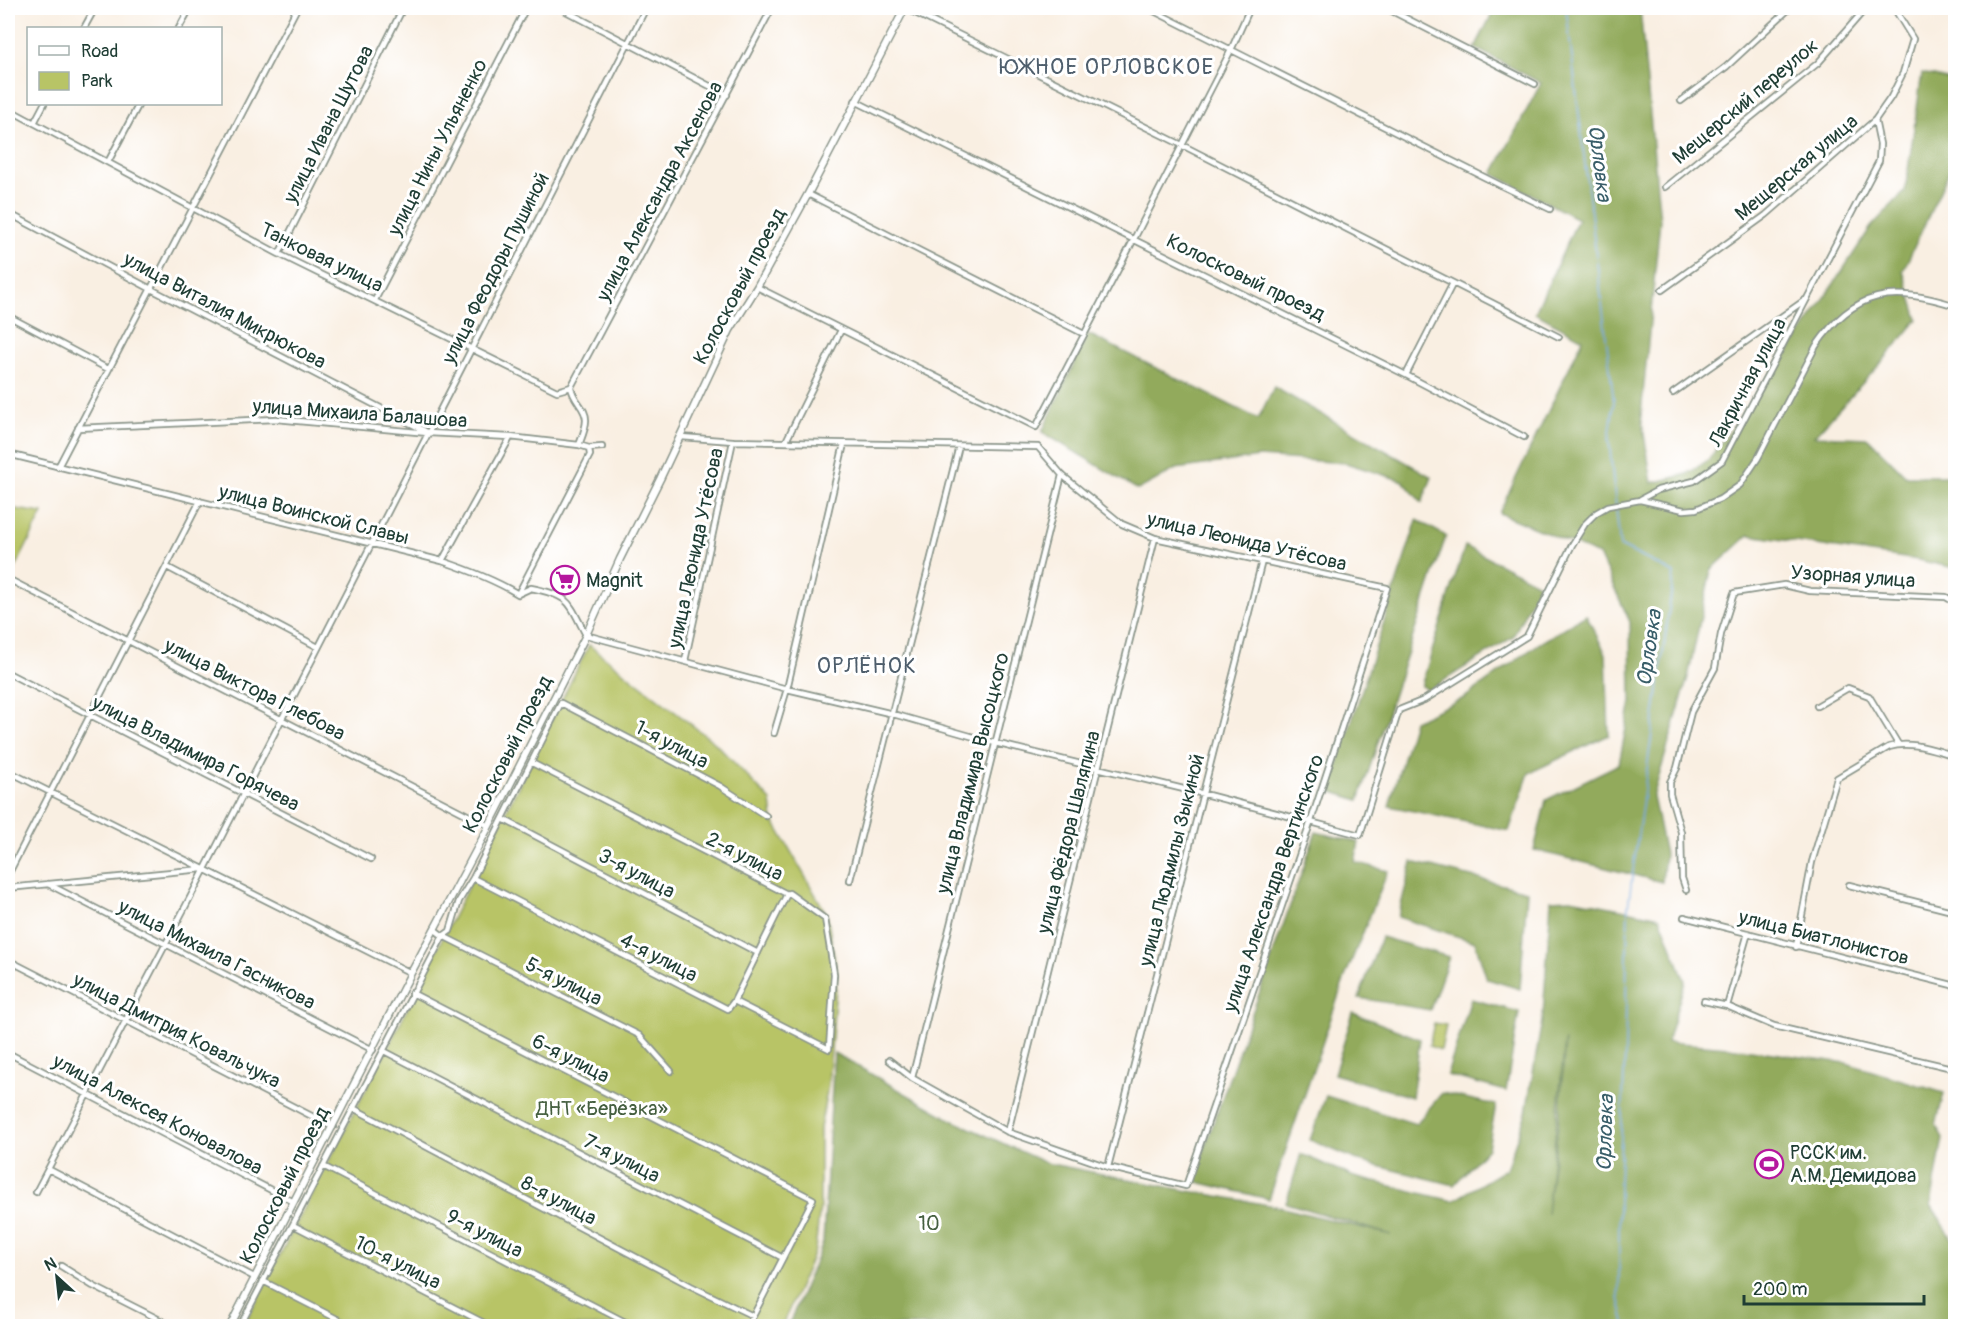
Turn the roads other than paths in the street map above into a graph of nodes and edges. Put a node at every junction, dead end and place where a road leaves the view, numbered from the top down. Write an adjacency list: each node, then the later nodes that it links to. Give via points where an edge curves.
1 (95, 8): 16 (street)
2 (190, 8): 17 (street)
3 (297, 8): 33 (street)
4 (403, 8): 37 (street, улица Ивана Шутова)
5 (526, 8): 43 (street, улица Нины Ульяненко)
6 (560, 8): 18 (street)
7 (646, 8): 18 (street, улица Феодоры Пушиной)
8 (772, 8): 21 (street, улица Александра Аксенова)
9 (905, 8): 22 (street, Колосковый проезд); 29 (street, Колосковый проезд)
10 (1148, 8): 19 (street)
11 (1250, 8): 19 (street)
12 (1386, 8): 20 (street)
13 (1790, 8): 23 (street, via 1726,68)
14 (1866, 8): 31 (street, Мещерский переулок, via 1818,63)
15 (1894, 8): 27 (street, Мещерская улица, via 1913,39 1903,73)
16 (85, 27)
17 (180, 27)
18 (628, 43): 21 (street); 49 (street, улица Феодоры Пушиной)
19 (1231, 50): 29 (street); 34 (street)
20 (1535, 84)
21 (727, 95): 52 (street, улица Александра Аксенова)
22 (855, 101): 32 (street, Колосковый проезд); 36 (street, Колосковый проезд)
23 (1681, 101)
24 (43, 105): 28 (street)
25 (138, 105): 30 (street)
26 (8, 109): 28 (street, Танковая улица)
27 (1875, 120): 41 (street, Мещерская улица, via 1766,215); 42 (street, Лакричная улица, via 1879,161)
28 (34, 123): 30 (street, Танковая улица)
29 (1182, 145): 36 (street); 38 (street, Колосковый проезд)
30 (108, 162): 33 (street, Танковая улица)
31 (1665, 187)
32 (808, 194): 39 (street, Колосковый проезд); 47 (street, Колосковый проезд)
33 (193, 209): 37 (street, Танковая улица); 40 (street)
34 (1550, 209)
35 (8, 213): 40 (street, улица Виталия Микрюкова)
36 (1134, 239): 47 (street); 51 (street, Колосковый проезд)
37 (279, 254): 43 (street, Танковая улица)
38 (1452, 283): 48 (street, Колосковый проезд); 51 (street)
39 (757, 288): 46 (street); 57 (street, Колосковый проезд, via 730,330)
40 (151, 290): 50 (street); 55 (street, улица Виталия Микрюкова)
41 (1662, 290)
42 (1807, 298): 53 (street, Лакричная улица); 69 (street, Лакричная улица, via 1722,461 1694,481 1658,490)
43 (375, 300): 49 (street, Танковая улица)
44 (1956, 306): 69 (street, via 1902,294 1866,301 1847,312 1816,346 1740,485 1696,509)
45 (8, 316): 50 (street)
46 (841, 330): 47 (street, via 1036,427); 60 (street)
47 (1084, 334)
48 (1559, 337)
49 (470, 350): 52 (street, Танковая улица, via 557,392); 55 (street, улица Феодоры Пушиной)
50 (108, 369): 54 (street)
51 (1406, 375): 58 (street, Колосковый проезд)
52 (571, 387): 62 (street, via 572,396 585,413)
53 (1672, 393)
54 (78, 428): 55 (street, улица Михаила Балашова, via 276,419); 67 (street)
55 (428, 433): 56 (street, улица Михаила Балашова); 72 (street, улица Феодоры Пушиной)
56 (510, 437): 62 (street, улица Михаила Балашова); 73 (street)
57 (681, 437): 59 (street, улица Леонида Утёсова); 80 (street, Колосковый проезд)
58 (1524, 437)
59 (733, 441): 60 (street, улица Леонида Утёсова); 83 (street, улица Леонида Утёсова)
60 (786, 441): 61 (street, улица Леонида Утёсова)
61 (844, 444): 63 (street, улица Леонида Утёсова); 85 (street)
62 (579, 445): 65 (street, улица Михаила Балашова)
63 (959, 446): 68 (street, улица Леонида Утёсова, via 1038,447); 87 (street)
64 (602, 447): 65 (street, улица Михаила Балашова)
65 (590, 448): 78 (street, via 591,455)
66 (8, 454): 67 (street, улица Воинской Славы)
67 (58, 467): 70 (street, улица Воинской Славы)
68 (1062, 475): 71 (street, улица Леонида Утёсова, via 1122,524); 91 (street, улица Владимира Высоцкого)
69 (1640, 500): 102 (street, via 1608,506 1585,524 1527,636 1424,700 1399,710 1359,835)
70 (200, 501): 72 (street, улица Воинской Славы); 75 (street)
71 (1155, 538): 74 (street, улица Леонида Утёсова); 95 (street, улица Фёдора Шаляпина)
72 (371, 543): 73 (street, улица Воинской Славы); 82 (street, улица Феодоры Пушиной)
73 (442, 561): 78 (street, улица Воинской Славы, via 476,572)
74 (1262, 561): 77 (street, улица Леонида Утёсова); 99 (street, улица Людмилы Зыкиной)
75 (167, 567): 81 (street); 82 (street)
76 (8, 579): 81 (street, улица Виктора Глебова)
77 (1387, 588): 102 (street, улица Александра Вертинского)
78 (518, 594): 80 (street, via 531,588 560,596 572,606)
79 (1956, 603): 112 (street, Узорная улица, via 1946,597 1810,591 1784,585 1734,593 1715,668 1690,712 1670,782 1681,832)
80 (586, 635): 83 (street); 103 (street, Колосковый проезд)
81 (128, 640): 88 (street); 89 (street, улица Виктора Глебова)
82 (318, 647): 89 (street, улица Феодоры Пушиной)
83 (685, 661): 85 (street)
84 (8, 673): 88 (street, улица Владимира Горячева)
85 (787, 689): 87 (street); 90 (street)
86 (1817, 706): 92 (street, via 1848,688 1869,696)
87 (893, 714): 91 (street); 108 (street)
88 (90, 715): 97 (street); 98 (street, улица Владимира Горячева)
89 (282, 719): 98 (street, улица Феодоры Пушиной); 103 (street, улица Виктора Глебова)
90 (774, 733)
91 (995, 743): 95 (street); 137 (street, улица Владимира Высоцкого)
92 (1898, 744): 93 (street); 120 (street, via 1837,778 1812,862)
93 (1956, 756)
94 (532, 763): 100 (street, 1-я улица, via 561,703 720,786); 101 (street); 113 (street, 2-я улица)
95 (1099, 768): 99 (street); 141 (street, улица Фёдора Шаляпина)
96 (8, 771): 97 (street)
97 (50, 793): 105 (street); 106 (street)
98 (243, 794): 104 (street, улица Владимира Горячева); 105 (street, улица Феодоры Пушиной)
99 (1204, 794): 102 (street); 143 (street, улица Людмилы Зыкиной)
100 (766, 816)
101 (503, 819): 107 (street); 121 (street, 3-я улица)
102 (1311, 821): 143 (street, улица Александра Вертинского, via 1186,1186)
103 (489, 826): 116 (street, Колосковый проезд)
104 (371, 859)
105 (205, 869): 109 (street); 119 (street, улица Феодоры Пушиной); 123 (street)
106 (8, 875)
107 (473, 878): 118 (street, via 459,902 450,930); 126 (street, 4-я улица, via 728,1009)
108 (850, 880)
109 (48, 884): 111 (street); 119 (street, улица Михаила Гасникова)
110 (1848, 885): 114 (street)
111 (8, 888)
112 (1686, 890)
113 (787, 894): 121 (street); 130 (street, 2-я улица, via 825,919 834,974)
114 (1956, 912)
115 (1684, 917): 117 (street, улица Биатлонистов)
116 (434, 930): 118 (street, 5-я улица); 123 (street, Колосковый проезд)
117 (1748, 933): 120 (street, улица Биатлонистов); 128 (street)
118 (443, 936): 125 (street); 136 (street, 5-я улица, via 639,1035)
119 (165, 945): 129 (street, улица Феодоры Пушиной); 131 (street, улица Михаила Гасникова)
120 (1796, 947): 124 (street, улица Биатлонистов)
121 (758, 953): 126 (street)
122 (8, 960): 129 (street, улица Дмитрия Ковальчука)
123 (411, 973): 131 (street, Колосковый проезд)
124 (1956, 986)
125 (412, 993): 132 (street); 148 (street, 6-я улица, via 813,1199)
126 (734, 1001): 130 (street, 4-я улица)
127 (1704, 1001): 128 (street)
128 (1727, 1006): 135 (street, via 1774,1026)
129 (125, 1020): 138 (street, улица Феодоры Пушиной); 140 (street, улица Дмитрия Ковальчука)
130 (829, 1049)
131 (373, 1050): 140 (street, Колосковый проезд)
132 (384, 1052): 139 (street); 148 (street, 7-я улица)
133 (8, 1053): 138 (street, улица Алексея Коновалова)
134 (889, 1060): 137 (street)
135 (1956, 1069)
136 (671, 1071)
137 (912, 1078): 141 (street)
138 (88, 1094): 144 (street, улица Феодоры Пушиной); 146 (street, улица Алексея Коновалова)
139 (353, 1108): 142 (street); 152 (street, 8-я улица)
140 (333, 1127): 146 (street, Колосковый проезд)
141 (1008, 1132): 143 (street)
142 (323, 1166): 147 (street); 158 (street, 9-я улица)
143 (1108, 1167)
144 (48, 1169): 145 (street, улица Феодоры Пушиной); 150 (street)
145 (36, 1192)
146 (294, 1202): 150 (street, Колосковый проезд)
147 (293, 1225): 151 (street); 157 (street, 10-я улица)
148 (783, 1258): 152 (street)
149 (61, 1266): 153 (street)
150 (254, 1277): 154 (street, Колосковый проезд)
151 (263, 1281): 155 (street); 156 (street)
152 (753, 1316): 159 (street)
153 (172, 1326)
154 (230, 1326)
155 (240, 1326)
156 (351, 1326)
157 (490, 1326)
158 (633, 1326)
159 (748, 1326)

